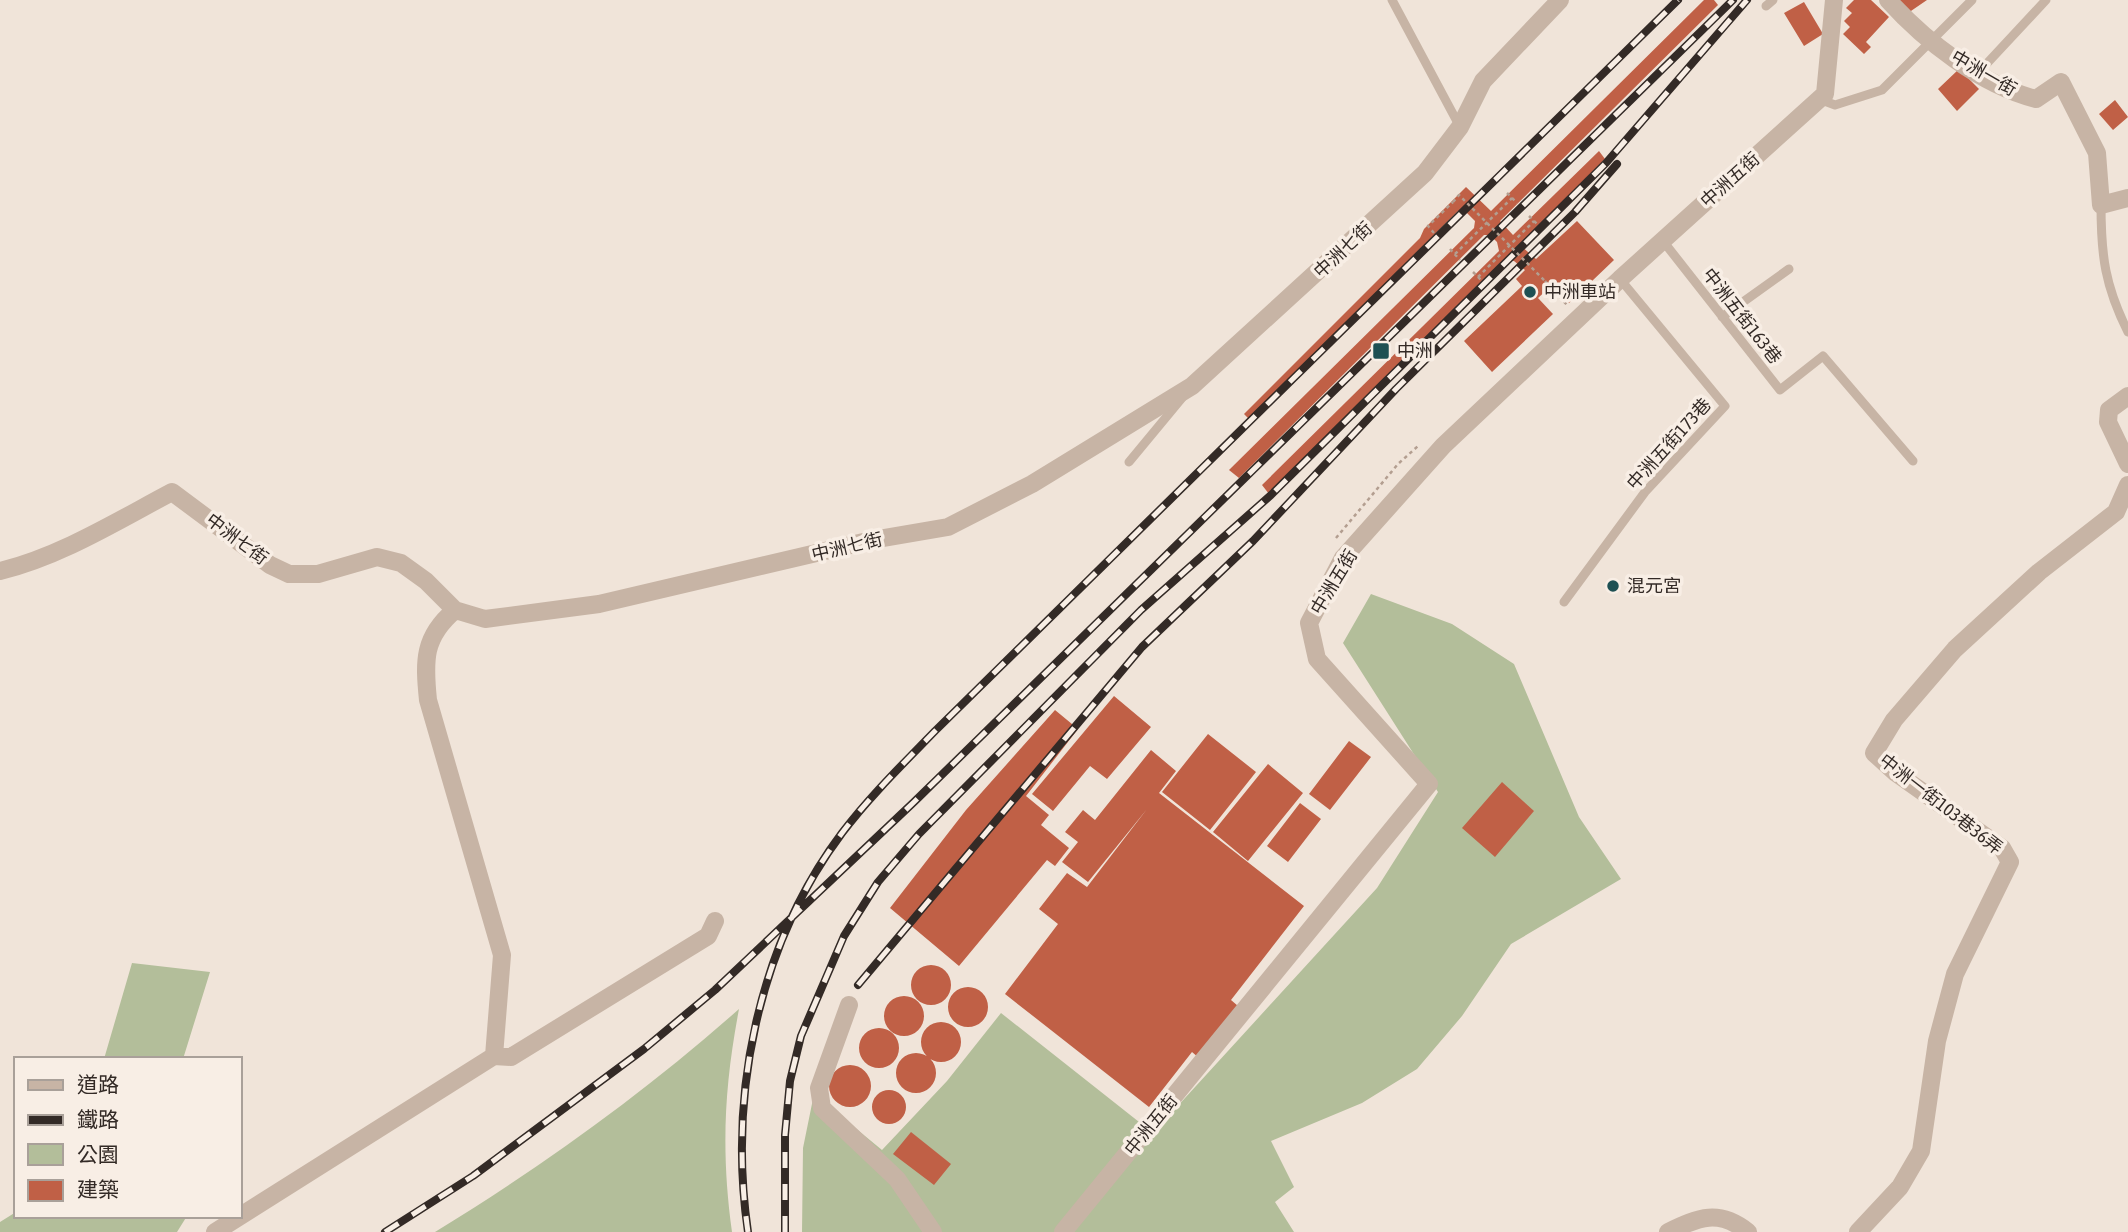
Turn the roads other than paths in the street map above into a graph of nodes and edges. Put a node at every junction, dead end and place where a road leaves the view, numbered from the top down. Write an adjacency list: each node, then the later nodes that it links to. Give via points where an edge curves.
1 (1392, 0): 10 (lane)
2 (1560, 0): 10 (street, 中洲七街, via 1483,81)
3 (1834, 0): 9 (street, via 1825,94)
4 (1888, 0): 7 (street, 中洲一街)
5 (1972, 0): 7 (lane)
6 (2046, 0): 8 (lane)
7 (1929, 43): 8 (street, 中洲一街, via 1939,44); 9 (lane, via 1882,90 1835,105)
8 (1978, 73): 12 (street, 中洲一街, via 2012,93 2036,99 2061,82 2097,153)
9 (1819, 99): 13 (street, 中洲五街)
10 (1460, 127): 18 (street, 中洲七街, via 1425,173)
11 (2128, 198): 12 (street)
12 (2101, 205): 17 (lane, via 2104,273)
13 (1663, 241): 15 (street, 中洲五街); 16 (lane, 中洲五街163巷)
14 (1789, 269): 16 (lane)
15 (1620, 279): 25 (lane, 中洲五街173巷, via 1725,406 1645,492); 34 (street, 中洲五街, via 1443,446 1343,558 1309,623 1317,659 1429,785)
16 (1722, 317): 20 (lane, 中洲五街163巷, via 1780,390 1823,356)
17 (2128, 331)
18 (1192, 386): 21 (lane); 26 (street, 中洲七街, via 1032,484 948,527 872,540 599,604 485,619)
19 (2128, 396): 22 (street, via 2109,410 2108,422)
20 (1913, 461)
21 (1129, 462)
22 (2128, 464)
23 (2128, 485): 37 (street, 中洲一街103巷36弄, via 2116,512 2039,572 1955,649 1894,720 1874,753 2003,848 2010,862 1955,974 1937,1041 1921,1151 1900,1187)
24 (0, 571): 26 (street, 中洲七街, via 87,537 172,492 270,565 289,573 318,574 377,557 401,563)
25 (1564, 602)
26 (455, 610): 29 (street, via 438,625 427,649 425,672 428,700 502,955)
27 (715, 921): 29 (street, via 708,936 697,944 511,1057)
28 (849, 1005): 33 (street, via 819,1088 821,1108 897,1179)
29 (494, 1056): 30 (street)
30 (242, 1215)
31 (237, 1218): 32 (street)
32 (215, 1232)
33 (933, 1232)
34 (1063, 1232)
35 (1668, 1232): 36 (street, via 1696,1218 1713,1217 1734,1221)
36 (1748, 1232)
37 (1858, 1232)

